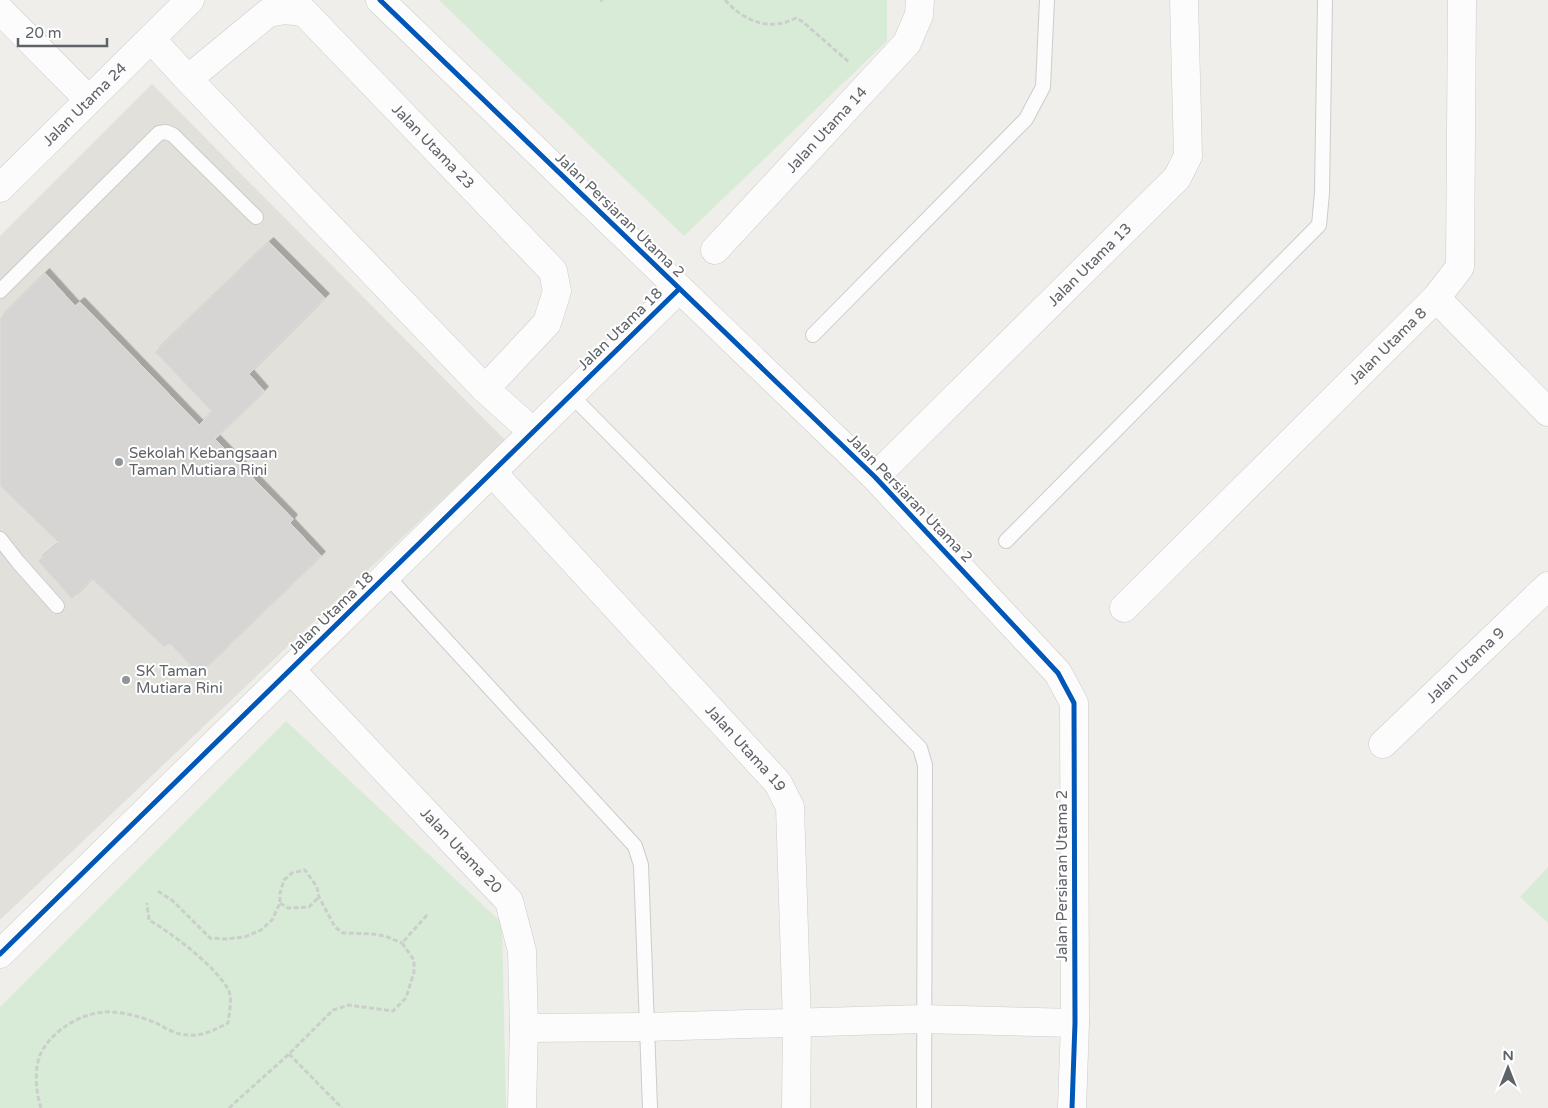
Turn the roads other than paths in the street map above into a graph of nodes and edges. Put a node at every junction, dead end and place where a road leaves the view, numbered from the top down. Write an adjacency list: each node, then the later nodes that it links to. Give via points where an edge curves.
1 (380, 0): 15 (street, Jalan Persiaran Utama 2)
2 (920, 0): 14 (street, Jalan Utama 14, via 919,15 907,43)
3 (1047, 0): 18 (lane, via 1043,87 1026,119)
4 (1184, 0): 24 (street, Jalan Utama 13, via 1188,156 1177,178)
5 (1325, 0): 26 (lane, via 1319,225)
6 (1462, 0): 17 (street, Jalan Utama 8, via 1460,267)
7 (184, 2): 9 (street, Jalan Utama 24)
8 (0, 10): 11 (street)
9 (151, 39): 10 (street); 11 (street, Jalan Utama 24)
10 (188, 79): 19 (street); 19 (street, Jalan Utama 23, via 268,13 285,10 304,12 553,271 556,291 547,323)
11 (89, 100): 12 (street, Jalan Utama 24)
12 (0, 188)
13 (256, 217): 16 (lane, via 173,135 159,133)
14 (716, 250)
15 (679, 289): 20 (street, Jalan Utama 18); 24 (street, Jalan Persiaran Utama 2)
16 (0, 291)
17 (1436, 298): 21 (street); 30 (street, Jalan Utama 8)
18 (813, 335)
19 (485, 389): 22 (street)
20 (571, 395): 22 (street, Jalan Utama 18); 34 (lane, via 920,748 924,765)
21 (1548, 412)
22 (533, 432): 23 (street, Jalan Utama 18)
23 (492, 472): 27 (street, Jalan Utama 18); 35 (street, Jalan Utama 19, via 778,783 790,807)
24 (876, 477): 36 (street, Jalan Persiaran Utama 2, via 1058,672 1074,703)
25 (0, 539): 29 (lane)
26 (1006, 541)
27 (387, 576): 31 (street, Jalan Utama 18); 37 (lane, via 635,846 641,865)
28 (1548, 586): 32 (street, Jalan Utama 9)
29 (57, 606)
30 (1124, 608)
31 (291, 670): 33 (street, Jalan Utama 18); 38 (street, Jalan Utama 20, via 509,901 522,951)
32 (1383, 744)
33 (0, 954)
34 (923, 1019): 35 (street); 36 (street); 42 (lane)
35 (797, 1022): 37 (street); 41 (street, Jalan Utama 19)
36 (1075, 1023): 43 (street, Jalan Persiaran Utama 2)
37 (647, 1027): 38 (street); 40 (lane)
38 (524, 1028): 39 (street, Jalan Utama 20)
39 (522, 1108)
40 (650, 1108)
41 (796, 1108)
42 (924, 1108)
43 (1072, 1108)

